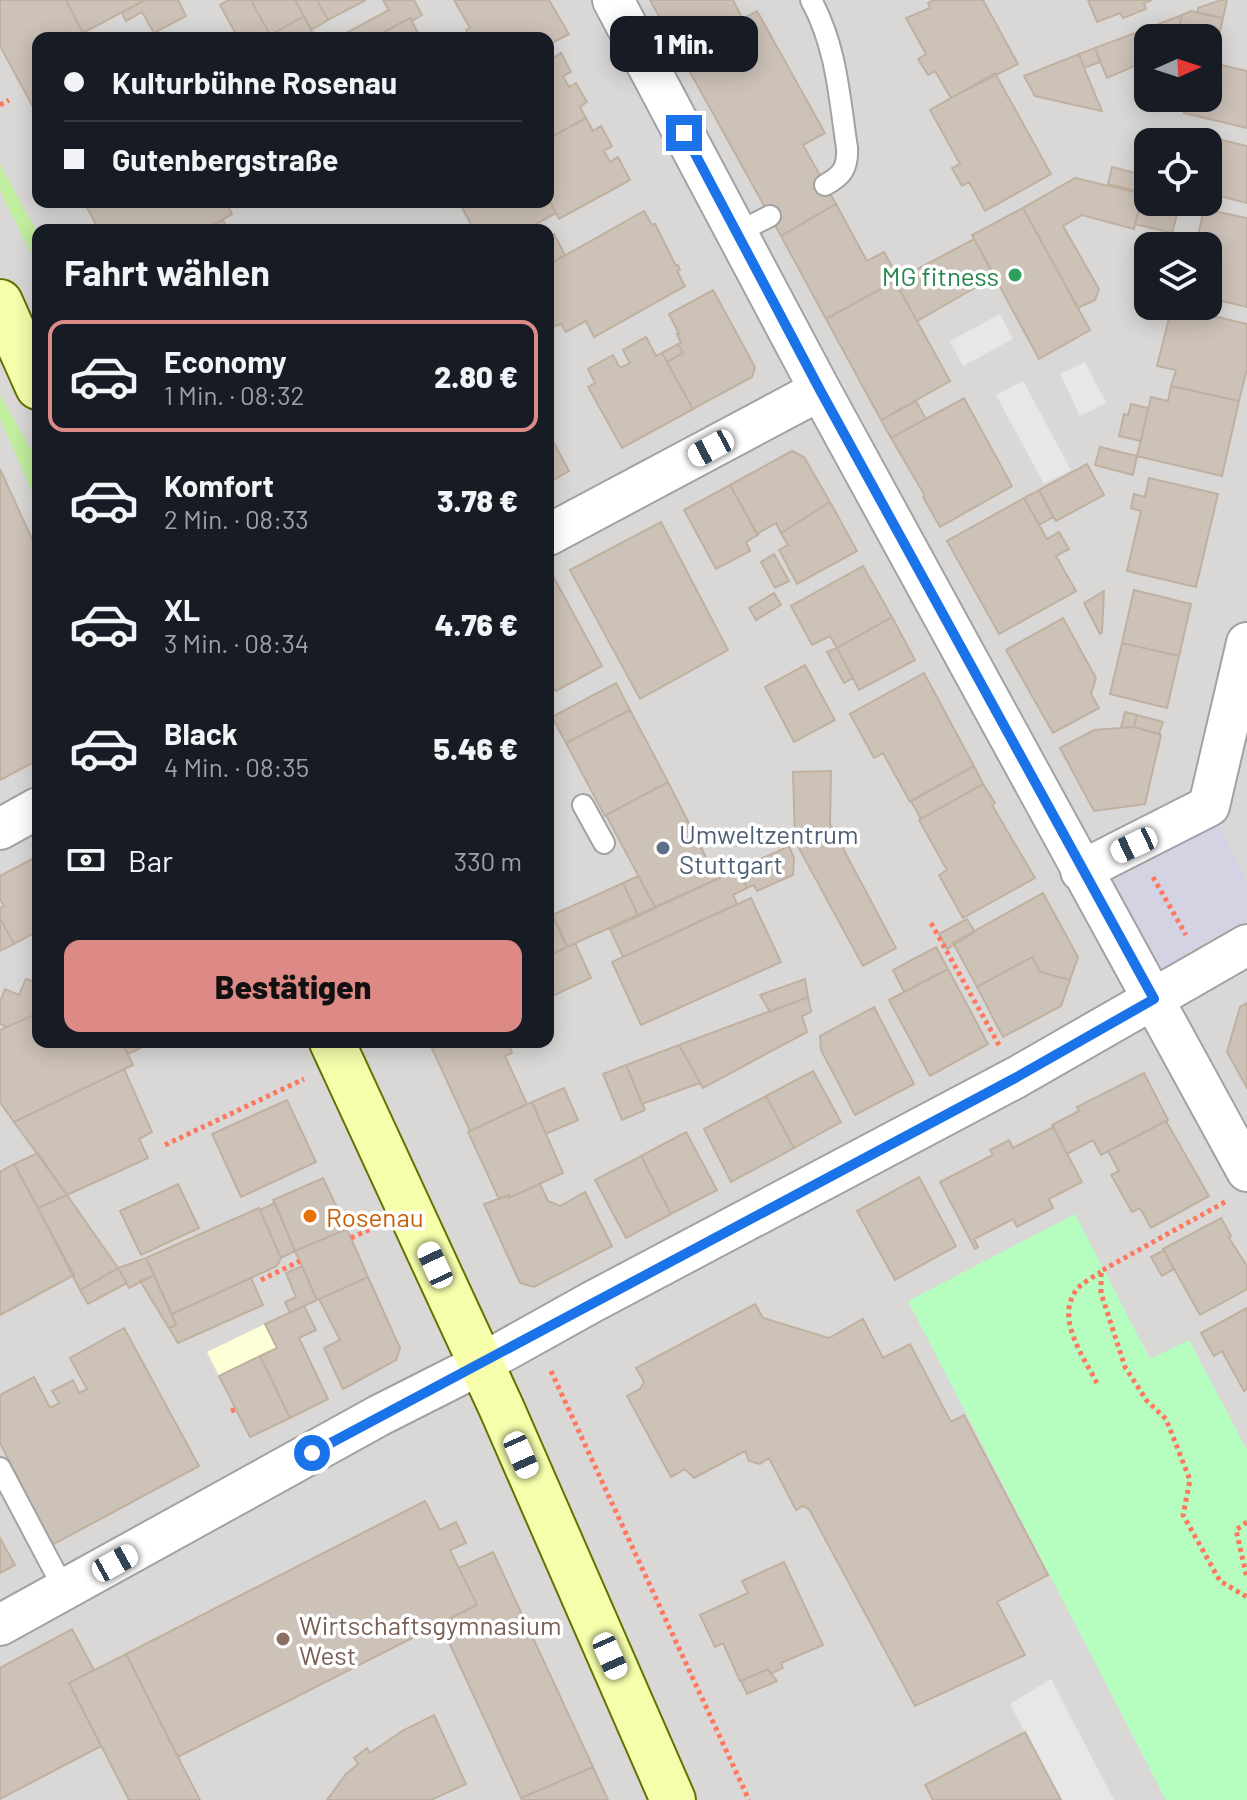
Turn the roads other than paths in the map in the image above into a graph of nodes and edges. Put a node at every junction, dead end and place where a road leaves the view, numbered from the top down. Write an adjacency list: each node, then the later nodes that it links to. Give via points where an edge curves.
1 (613, 0): 6 (street, via 753,224)
2 (811, 0): 3 (lane, via 833,53 847,148 848,163)
3 (825, 185)
4 (0, 302): 5 (main road)
5 (32, 374)
6 (820, 390): 7 (street); 13 (street)
7 (554, 532)
8 (1247, 643): 13 (street, via 1209,806)
9 (583, 805): 12 (lane)
10 (32, 811): 11 (street)
11 (0, 829)
12 (604, 843)
13 (1081, 871): 15 (street)
14 (1247, 945): 15 (street)
15 (1154, 999): 17 (street); 18 (street)
16 (337, 1052): 18 (main road)
17 (1240, 1160)
18 (481, 1364): 20 (street); 22 (main road)
19 (0, 1468): 20 (lane)
20 (65, 1591): 21 (street)
21 (0, 1625)
22 (673, 1800)

